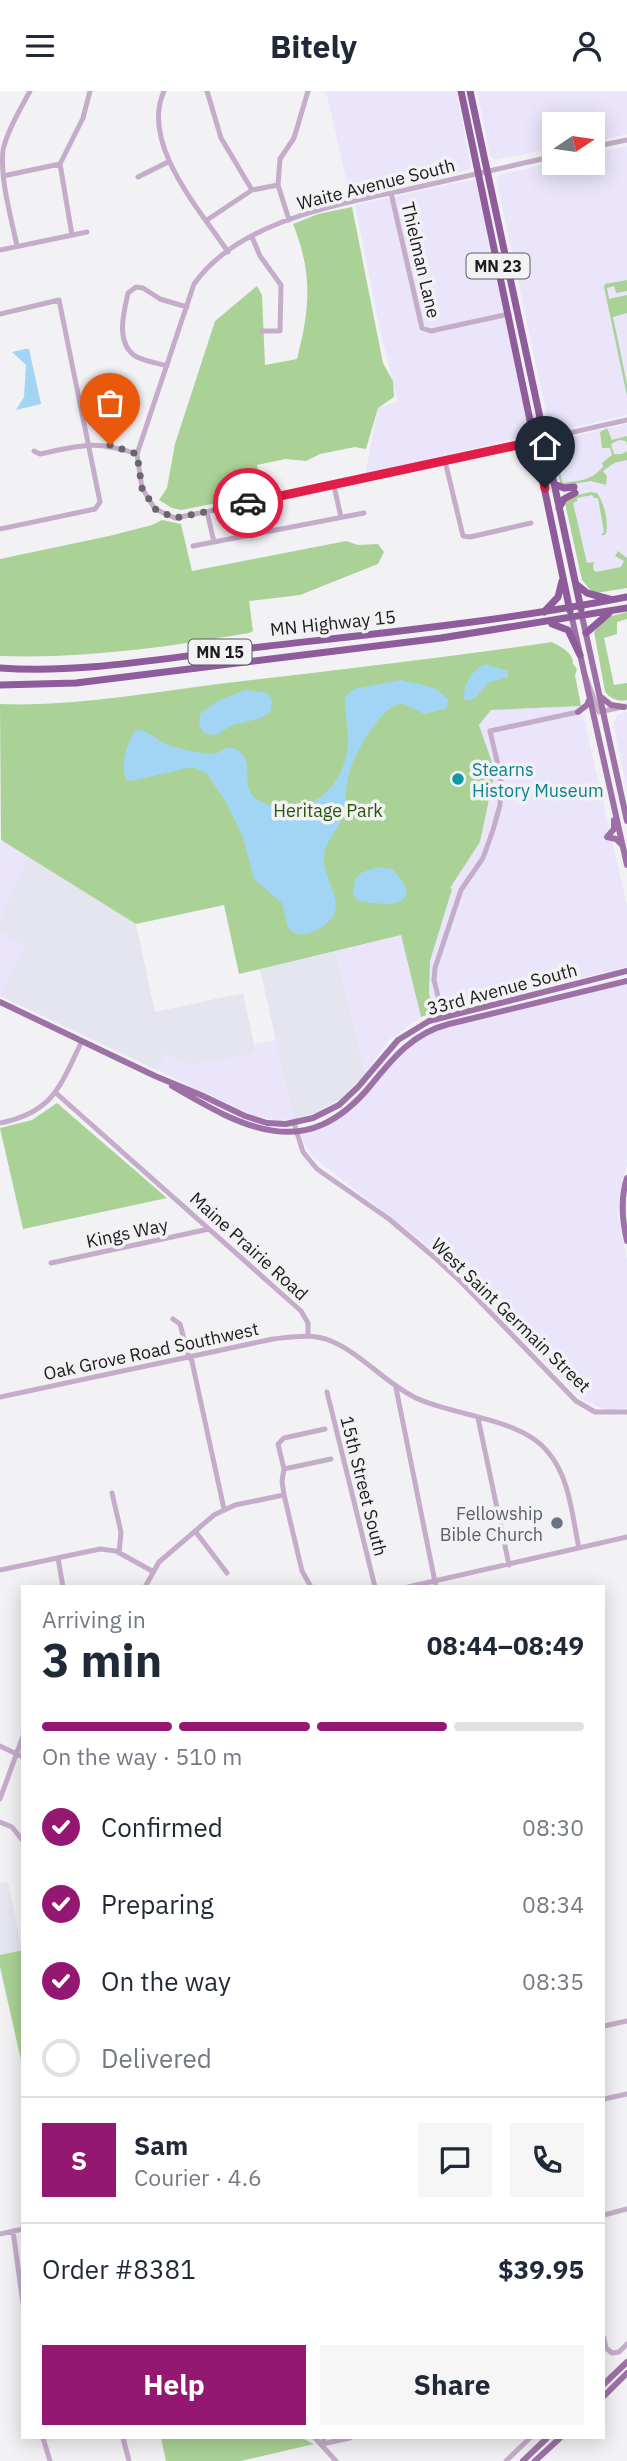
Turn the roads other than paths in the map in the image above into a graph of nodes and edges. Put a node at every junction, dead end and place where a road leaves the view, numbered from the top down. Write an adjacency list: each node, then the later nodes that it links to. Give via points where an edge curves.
1 (30, 91): 10 (street)
2 (90, 91): 13 (street, via 83,118)
3 (164, 91): 12 (street, via 158,125)
4 (207, 91): 19 (street, via 221,138)
5 (307, 91): 18 (street, via 294,138 280,159)
6 (461, 91): 15 (highway, MN 23)
7 (470, 91): 14 (highway, MN 23)
8 (627, 140): 9 (street)
9 (606, 144)
10 (1, 153): 16 (street)
11 (542, 159): 14 (street, Waite Avenue South)
12 (169, 162): 17 (street); 21 (street)
13 (60, 163): 16 (street); 24 (street)
14 (488, 171): 15 (street, Waite Avenue South); 35 (highway, MN 23)
15 (478, 173): 20 (street, Waite Avenue South); 31 (highway, MN 23)
16 (3, 176): 26 (street)
17 (138, 177)
18 (278, 185): 19 (street); 22 (street)
19 (253, 190): 21 (street)
20 (391, 193): 22 (street, Waite Avenue South); 31 (street, Thielman Lane, via 422,328 431,331)
21 (207, 220): 28 (street)
22 (289, 220): 25 (street, Waite Avenue South)
23 (87, 232): 24 (street)
24 (72, 235): 26 (street)
25 (252, 237): 28 (street, Waite Avenue South); 32 (street, via 282,291 280,331)
26 (17, 246): 27 (street)
27 (0, 250)
28 (228, 252): 29 (street, Waite Avenue South, via 205,268)
29 (187, 307): 33 (street, Waite Avenue South); 33 (street, via 143,288 128,293 121,328 128,348 136,356)
30 (0, 314): 36 (street, via 59,300)
31 (509, 314): 35 (highway, MN 23)
32 (262, 331)
33 (167, 366): 38 (street, Waite Avenue South)
34 (627, 420): 35 (street)
35 (540, 440): 39 (street); 40 (highway, MN 23); 50 (highway, MN 23)
36 (88, 444): 37 (street, via 40,454); 38 (street); 47 (street, via 100,502 95,509)
37 (34, 451)
38 (137, 454): 43 (street, via 142,488 155,509 175,518)
39 (445, 461): 41 (street); 46 (street, via 463,536)
40 (554, 484): 42 (highway, MN 23); 42 (highway, via 575,490)
41 (334, 486): 43 (street); 45 (street)
42 (559, 509): 51 (highway, MN 23)
43 (207, 512): 48 (street)
44 (364, 513): 45 (street)
45 (341, 517): 48 (street)
46 (531, 523)
47 (0, 529)
48 (214, 542): 49 (street)
49 (194, 546)
50 (562, 577): 55 (highway, MN 23); 58 (highway, via 558,597)
51 (574, 582): 53 (highway, via 587,593); 54 (highway)
52 (627, 597): 53 (highway, MN Highway 15 / MN 15)
53 (613, 600): 54 (highway, MN Highway 15 / MN 15)
54 (580, 606): 55 (highway, MN Highway 15 / MN 15); 59 (highway)
55 (569, 608): 58 (highway, MN Highway 15 / MN 15); 60 (highway, MN 23)
56 (627, 608): 57 (highway, MN 15)
57 (613, 611): 59 (highway, MN 15); 62 (highway)
58 (544, 612): 64 (highway, MN Highway 15 / MN 15, via 77,668)
59 (582, 616): 60 (highway, MN 15); 62 (main road)
60 (572, 618): 61 (highway, MN 15); 63 (main road)
61 (544, 623): 63 (highway, via 568,630); 66 (highway, MN Highway 15 / MN 15, via 76,683)
62 (586, 633): 67 (main road)
63 (580, 655): 65 (main road)
64 (0, 668)
65 (585, 675): 68 (main road); 71 (street, via 598,711)
66 (0, 685)
67 (598, 692): 69 (main road, via 607,703); 71 (main road)
68 (590, 698): 70 (main road); 72 (main road)
69 (625, 706): 71 (street)
70 (578, 712): 72 (main road); 80 (street, via 490,731 501,778 500,804 482,857 461,890 435,968)
71 (603, 712): 74 (main road)
72 (594, 717): 73 (main road)
73 (614, 806): 75 (main road); 75 (main road, via 614,829 607,837)
74 (627, 821)
75 (623, 847): 76 (main road)
76 (627, 865)
77 (627, 971): 80 (main road, 33rd Avenue South)
78 (627, 981): 86 (main road, 33rd Avenue South, via 429,1030 402,1049 347,1110 321,1125)
79 (0, 1002): 81 (main road)
80 (443, 1016): 85 (main road, 33rd Avenue South, via 398,1040 339,1105)
81 (82, 1041): 82 (main road); 83 (street)
82 (155, 1076): 85 (main road, via 252,1119); 86 (main road, via 235,1121 266,1131)
83 (56, 1093): 84 (street, via 39,1110); 88 (street, Maine Prairie Road)
84 (0, 1123)
85 (294, 1123): 86 (street, West Saint Germain Street)
86 (295, 1131): 97 (street, West Saint Germain Street, via 303,1152 317,1169 389,1219 461,1282 576,1401 595,1412)
87 (627, 1178): 89 (main road, via 622,1202)
88 (209, 1230): 90 (street, Kings Way); 92 (street, Maine Prairie Road, via 301,1311)
89 (627, 1241)
90 (51, 1263)
91 (173, 1319): 93 (street, via 180,1324)
92 (308, 1336): 93 (street, Oak Grove Road Southwest, via 272,1339); 94 (street, via 347,1349)
93 (190, 1358): 96 (street, Oak Grove Road Southwest); 104 (street)
94 (396, 1388): 98 (street); 114 (street)
95 (327, 1392): 118 (street, 15th Street South)
96 (0, 1397)
97 (627, 1412)
98 (478, 1418): 107 (street, via 521,1431 547,1449 565,1481); 110 (street)
99 (325, 1429): 101 (street, via 280,1441)
100 (331, 1459): 101 (street)
101 (284, 1469): 103 (street)
102 (113, 1493): 108 (street, via 121,1532)
103 (284, 1495): 104 (street); 117 (street, via 302,1571)
104 (224, 1509): 105 (street)
105 (195, 1531): 112 (street); 113 (street)
106 (627, 1537): 107 (street)
107 (579, 1548): 110 (street)
108 (119, 1553): 109 (street, via 100,1549); 112 (street)
109 (58, 1558): 111 (street); 115 (street)
110 (509, 1565): 114 (street)
111 (0, 1570)
112 (152, 1571): 116 (street)
113 (227, 1573)
114 (436, 1584)
115 (63, 1585)
116 (146, 1585)
117 (310, 1585)
118 (375, 1585)
119 (21, 1740): 121 (street)
120 (0, 1746): 121 (street)
121 (15, 1754): 122 (street); 123 (street)
122 (21, 1756)
123 (0, 1799)
124 (0, 1822): 125 (street)
125 (21, 1838)
126 (627, 2021): 127 (street)
127 (605, 2026)
128 (627, 2094): 129 (street)
129 (605, 2099)
130 (627, 2209): 131 (street)
131 (605, 2215)
132 (21, 2229): 133 (street)
133 (13, 2231): 134 (street); 135 (street)
134 (0, 2234)
135 (21, 2288)
136 (605, 2343): 137 (street, via 612,2353)
137 (627, 2344)
138 (627, 2362): 140 (main road)
139 (627, 2373): 141 (main road)
140 (605, 2383)
141 (605, 2395)
142 (43, 2439): 149 (street)
143 (123, 2439): 150 (street)
144 (341, 2439): 148 (street)
145 (529, 2439): 152 (street)
146 (546, 2439): 153 (main road)
147 (559, 2439): 154 (main road)
148 (323, 2441): 151 (street)
149 (50, 2461)
150 (129, 2461)
151 (336, 2461)
152 (506, 2461)
153 (523, 2461)
154 (536, 2461)

